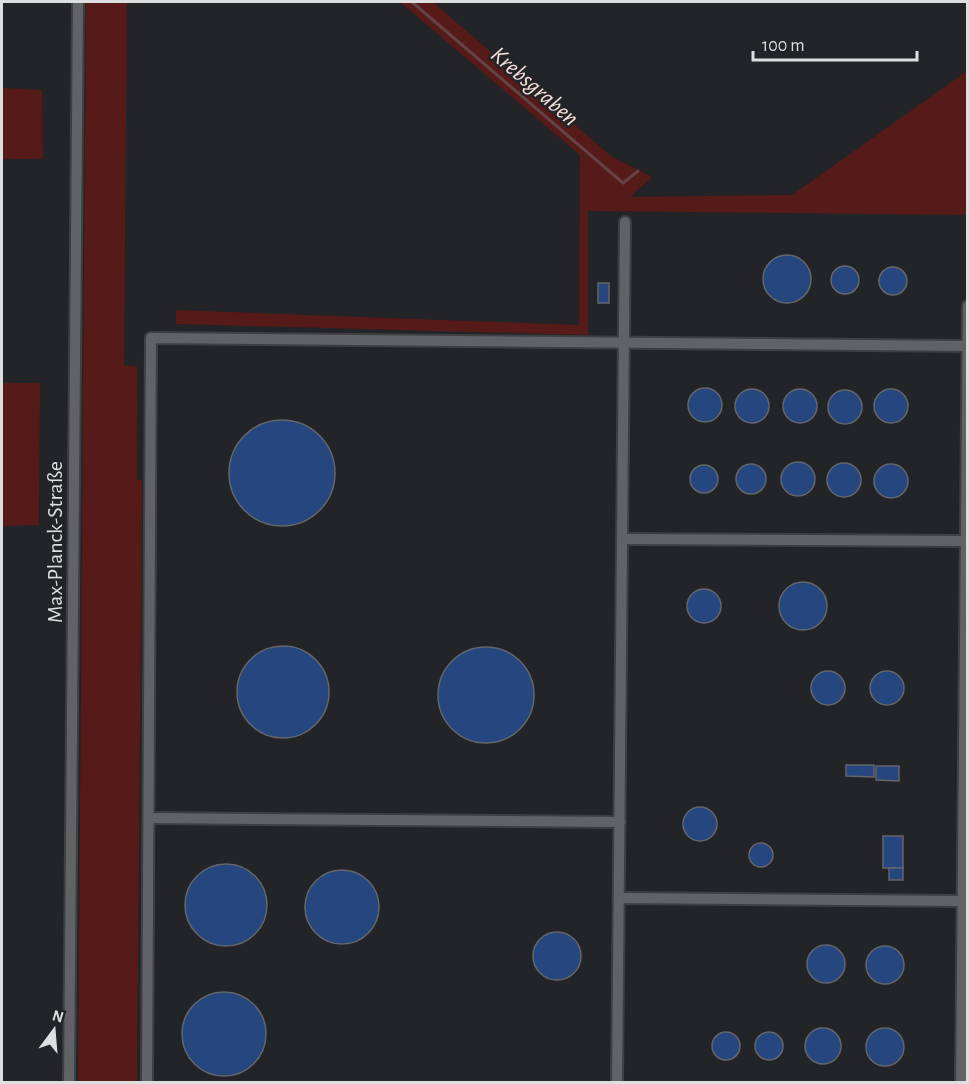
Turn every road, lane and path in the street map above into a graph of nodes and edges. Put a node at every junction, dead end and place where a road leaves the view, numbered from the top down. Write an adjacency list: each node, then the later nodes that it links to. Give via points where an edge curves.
1 (78, 2): 13 (street, Max-Planck-Straße)
2 (625, 222): 4 (street)
3 (968, 306): 5 (street)
4 (624, 343): 5 (street); 7 (street); 9 (street, via 151,338)
5 (967, 346): 6 (street)
6 (967, 471): 8 (street)
7 (622, 539): 8 (street); 10 (street)
8 (966, 541): 12 (street)
9 (149, 818): 10 (street); 14 (street)
10 (620, 822): 11 (street)
11 (619, 898): 12 (street); 15 (street)
12 (963, 901): 16 (street)
13 (69, 1083)
14 (147, 1083)
15 (618, 1083)
16 (961, 1083)

